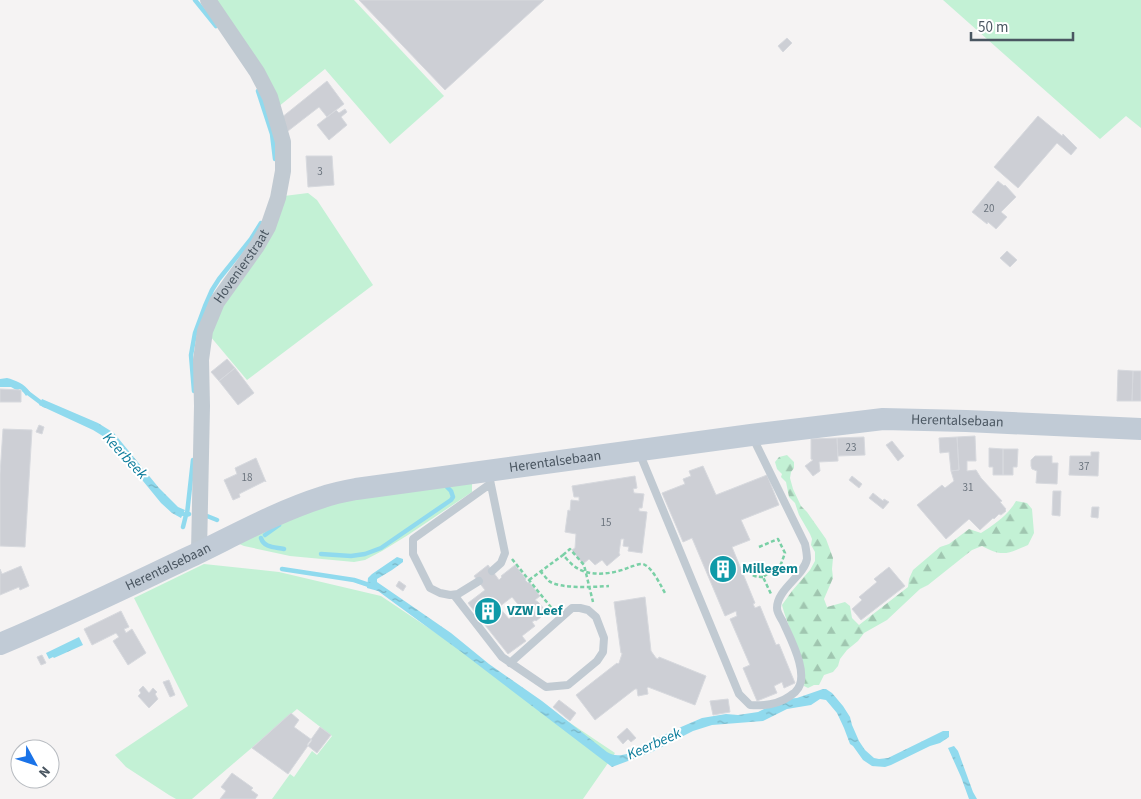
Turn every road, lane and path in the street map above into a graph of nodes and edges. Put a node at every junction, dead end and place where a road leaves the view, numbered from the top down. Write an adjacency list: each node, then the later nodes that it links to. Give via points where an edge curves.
1 (208, 0): 7 (street, Hovenierstraat, via 257,72 270,97 282,142 283,171 268,227 217,302 205,331)
2 (1141, 429): 3 (street, Herentalsebaan, via 883,419)
3 (751, 435): 4 (street, Herentalsebaan); 21 (lane, via 805,544 807,560 783,592)
4 (639, 450): 5 (street, Herentalsebaan); 21 (lane, via 739,694 750,705 763,706 786,698 798,690 802,676 797,653)
5 (489, 478): 7 (street, Herentalsebaan, via 356,489 324,496); 8 (lane); 20 (lane, via 412,539 413,554 430,588)
6 (759, 547): 14 (path, via 778,538 785,553 781,564)
7 (199, 552): 24 (street, Herentalsebaan)
8 (505, 553): 11 (lane, via 501,563); 15 (path)
9 (563, 555): 12 (path); 13 (path, via 574,567); 13 (path, via 570,549)
10 (745, 565): 14 (path, via 751,574)
11 (492, 571)
12 (540, 571): 15 (path); 18 (path, via 550,582)
13 (585, 571): 18 (path); 19 (path, via 605,574 642,564 652,572)
14 (763, 577): 21 (path)
15 (530, 580): 23 (path)
16 (479, 581): 20 (lane)
17 (609, 586): 18 (path)
18 (589, 588): 22 (path)
19 (666, 593)
20 (454, 595): 25 (lane, via 502,657)
21 (777, 610)
22 (596, 617): 23 (lane, via 588,610 572,608); 25 (lane, via 604,638 603,652 568,685 546,687)
23 (560, 619): 25 (lane)
24 (0, 644)
25 (510, 662)

